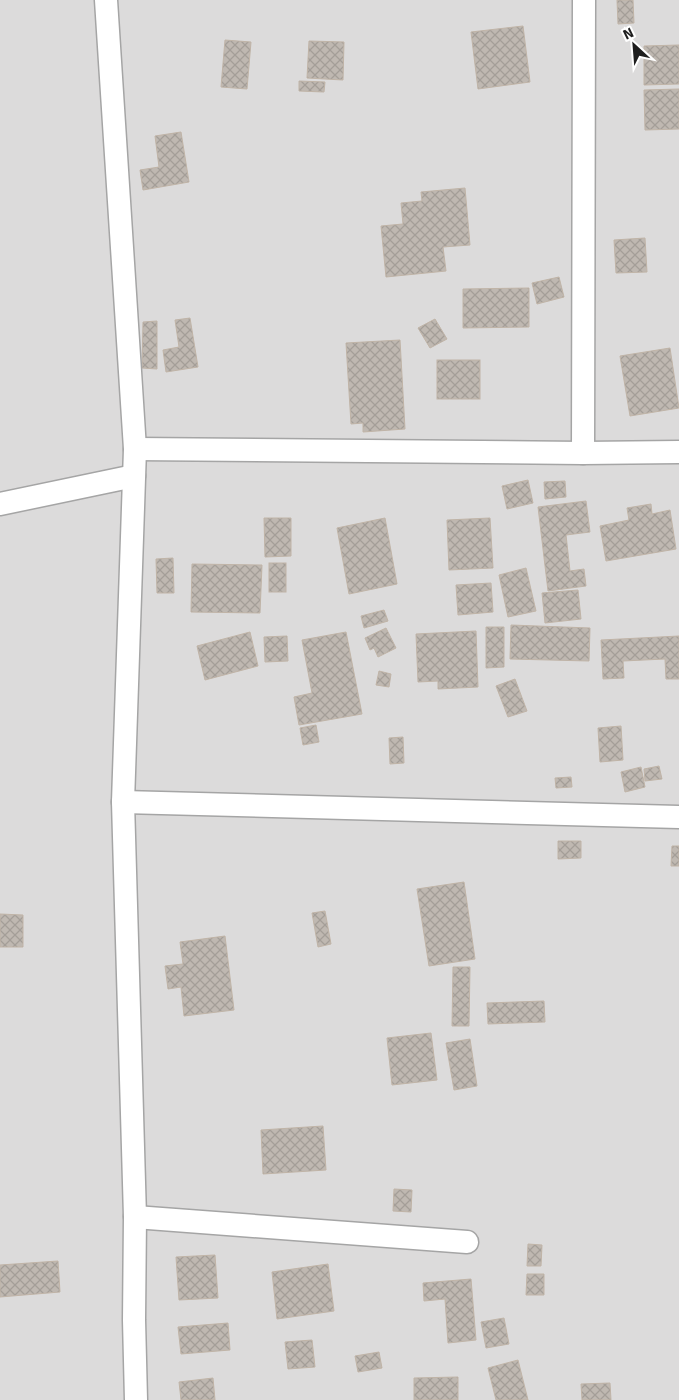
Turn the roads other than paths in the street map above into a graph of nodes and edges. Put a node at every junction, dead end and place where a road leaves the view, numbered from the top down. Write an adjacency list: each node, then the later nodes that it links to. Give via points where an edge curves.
1 (106, 0): 3 (street)
2 (584, 0): 5 (street)
3 (135, 448): 5 (street); 6 (street)
4 (679, 452): 5 (street)
5 (583, 454)
6 (134, 476): 7 (street); 8 (street)
7 (0, 504)
8 (123, 802): 9 (street); 10 (street)
9 (679, 817)
10 (135, 1216): 11 (street); 12 (street)
11 (466, 1242)
12 (136, 1400)

